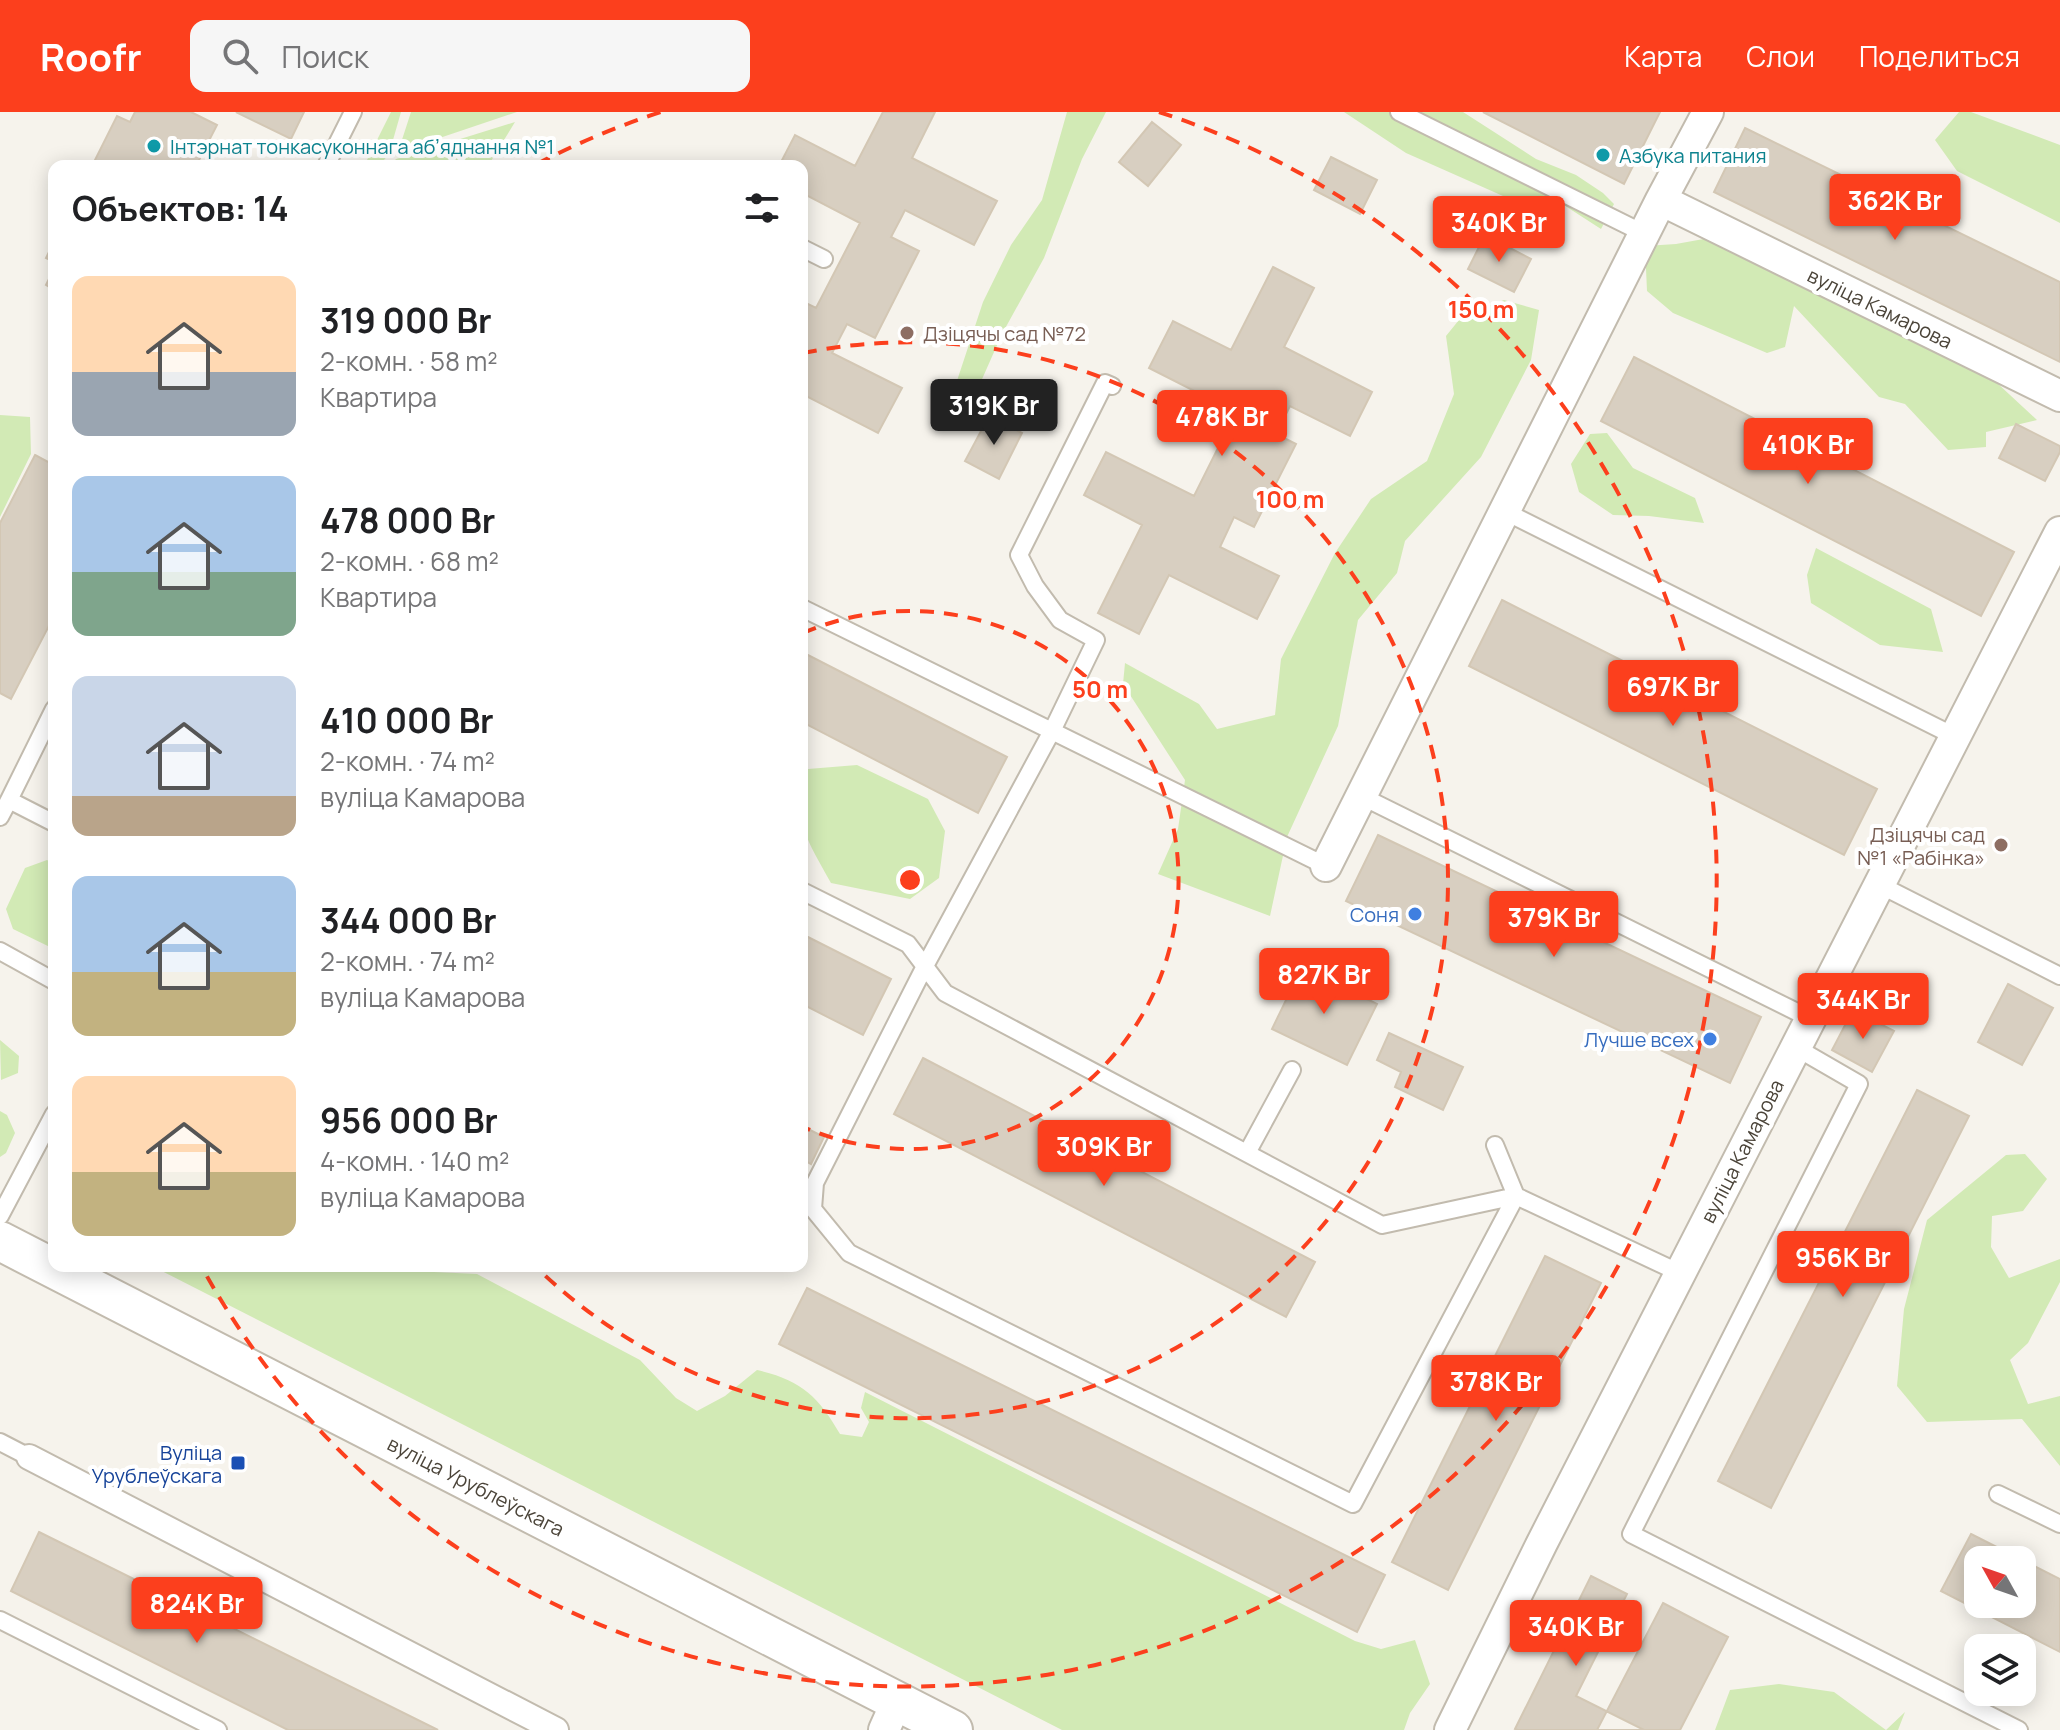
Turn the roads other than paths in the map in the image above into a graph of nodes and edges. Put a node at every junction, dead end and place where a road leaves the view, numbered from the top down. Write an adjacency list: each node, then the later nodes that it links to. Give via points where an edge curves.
1 (353, 112): 4 (lane)
2 (1399, 112): 6 (lane)
3 (1708, 112): 5 (street)
4 (329, 160)
5 (1661, 200): 6 (street); 10 (street, вуліца Камарова)
6 (1645, 234): 11 (street)
7 (808, 251): 8 (lane)
8 (824, 259)
9 (1112, 386): 15 (lane, via 1105,383 1019,555 1060,620 1096,640)
10 (2060, 396)
11 (1504, 511): 16 (lane); 17 (street)
12 (2060, 532): 16 (street, вуліца Камарова)
13 (808, 611): 15 (lane)
14 (48, 721): 18 (lane)
15 (1053, 729): 21 (lane); 25 (lane)
16 (1954, 736): 22 (street, вуліца Камарова)
17 (1361, 796): 21 (street); 28 (lane)
18 (9, 800): 19 (lane); 20 (lane)
19 (0, 817)
20 (48, 820)
21 (1326, 866)
22 (1878, 884): 26 (lane); 28 (street, вуліца Камарова)
23 (808, 894): 25 (lane, via 908,944)
24 (0, 951): 27 (lane)
25 (925, 966): 33 (lane, via 945,993); 34 (lane)
26 (2060, 976)
27 (48, 978)
28 (1809, 1018): 29 (street, вуліца Камарова)
29 (1795, 1047): 40 (street, вуліца Камарова); 51 (lane, via 1859,1084 1631,1534)
30 (1292, 1070): 33 (lane)
31 (48, 1125): 36 (lane)
32 (1495, 1145): 35 (lane)
33 (1247, 1153): 35 (lane, via 1382,1225)
34 (808, 1180): 35 (lane, via 813,1209 849,1253 1353,1504)
35 (1516, 1196): 40 (lane)
36 (0, 1216)
37 (0, 1241): 38 (street, вуліца Урублеўскага)
38 (48, 1267)
39 (58, 1272): 46 (street, вуліца Урублеўскага)
40 (1680, 1273): 50 (street, вуліца Камарова)
41 (0, 1442): 42 (lane)
42 (29, 1457): 48 (street)
43 (1998, 1494): 44 (lane)
44 (2060, 1524)
45 (0, 1620): 47 (lane)
46 (890, 1716): 49 (street, вуліца Урублеўскага)
47 (218, 1730)
48 (556, 1730)
49 (953, 1730)
50 (1450, 1730)
51 (2019, 1730)

